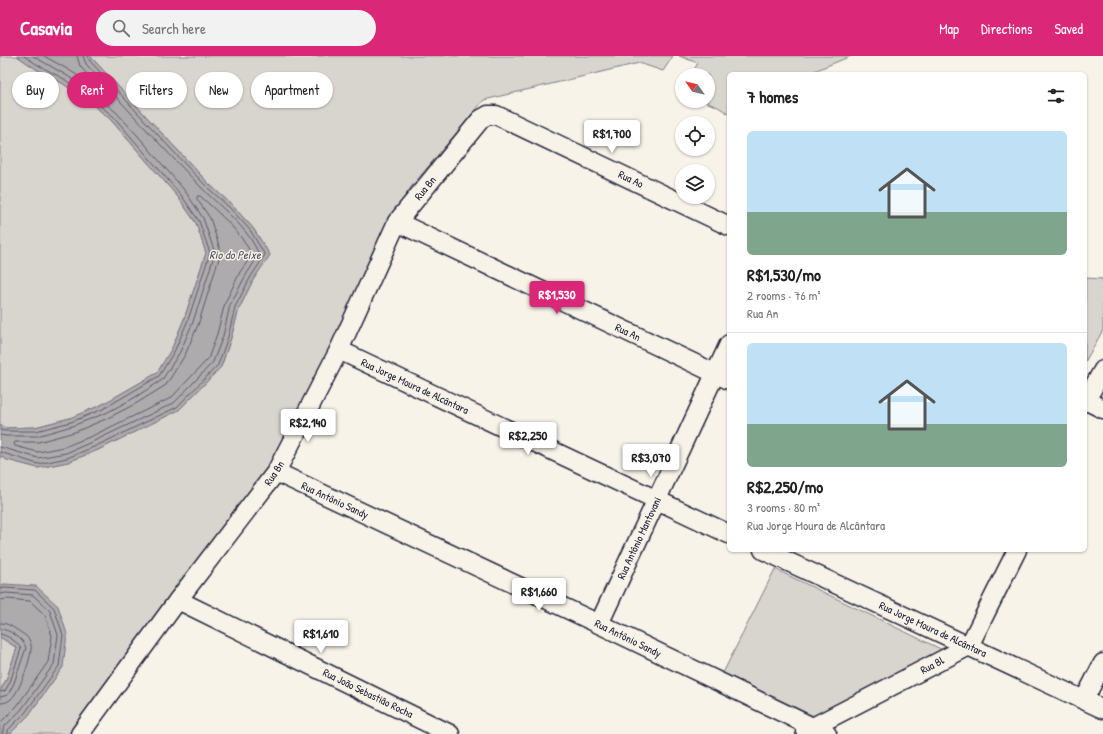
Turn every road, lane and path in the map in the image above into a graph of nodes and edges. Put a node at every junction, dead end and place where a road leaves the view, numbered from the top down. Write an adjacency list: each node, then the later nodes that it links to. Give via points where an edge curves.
1 (488, 115): 2 (street, Rua Bn, via 481,119); 3 (street, Rua Ao, via 496,115)
2 (397, 222): 4 (street, Rua Bn); 7 (street, Rua An)
3 (727, 225)
4 (339, 350): 11 (street, Rua Bn); 12 (street, Rua Jorge Moura de Alcântara)
5 (727, 353): 7 (street, Rua Antônio Mantovani)
6 (1103, 370): 8 (street)
7 (722, 377): 12 (street, Rua Antônio Mantovani)
8 (1087, 398)
9 (1087, 402): 10 (street)
10 (1103, 409)
11 (276, 472): 16 (street, Rua Bn); 17 (street, Rua Antônio Sandy)
12 (657, 501): 13 (street, Rua Jorge Moura de Alcântara); 17 (street, Rua Antônio Mantovani)
13 (727, 533)
14 (767, 552): 18 (street, Rua Jorge Moura de Alcântara)
15 (1016, 552): 18 (street)
16 (178, 600): 23 (street, Rua Bn); 24 (street, Rua João Sebastião Rocha)
17 (599, 624): 22 (street, Rua Antônio Sandy)
18 (969, 646): 20 (street, Rua Jorge Moura de Alcântara); 22 (street, Rua Bl)
19 (1103, 664): 20 (street)
20 (1084, 700): 21 (street, Rua Jorge Moura de Alcântara)
21 (1103, 709)
22 (813, 732)
23 (83, 733)
24 (450, 734)

